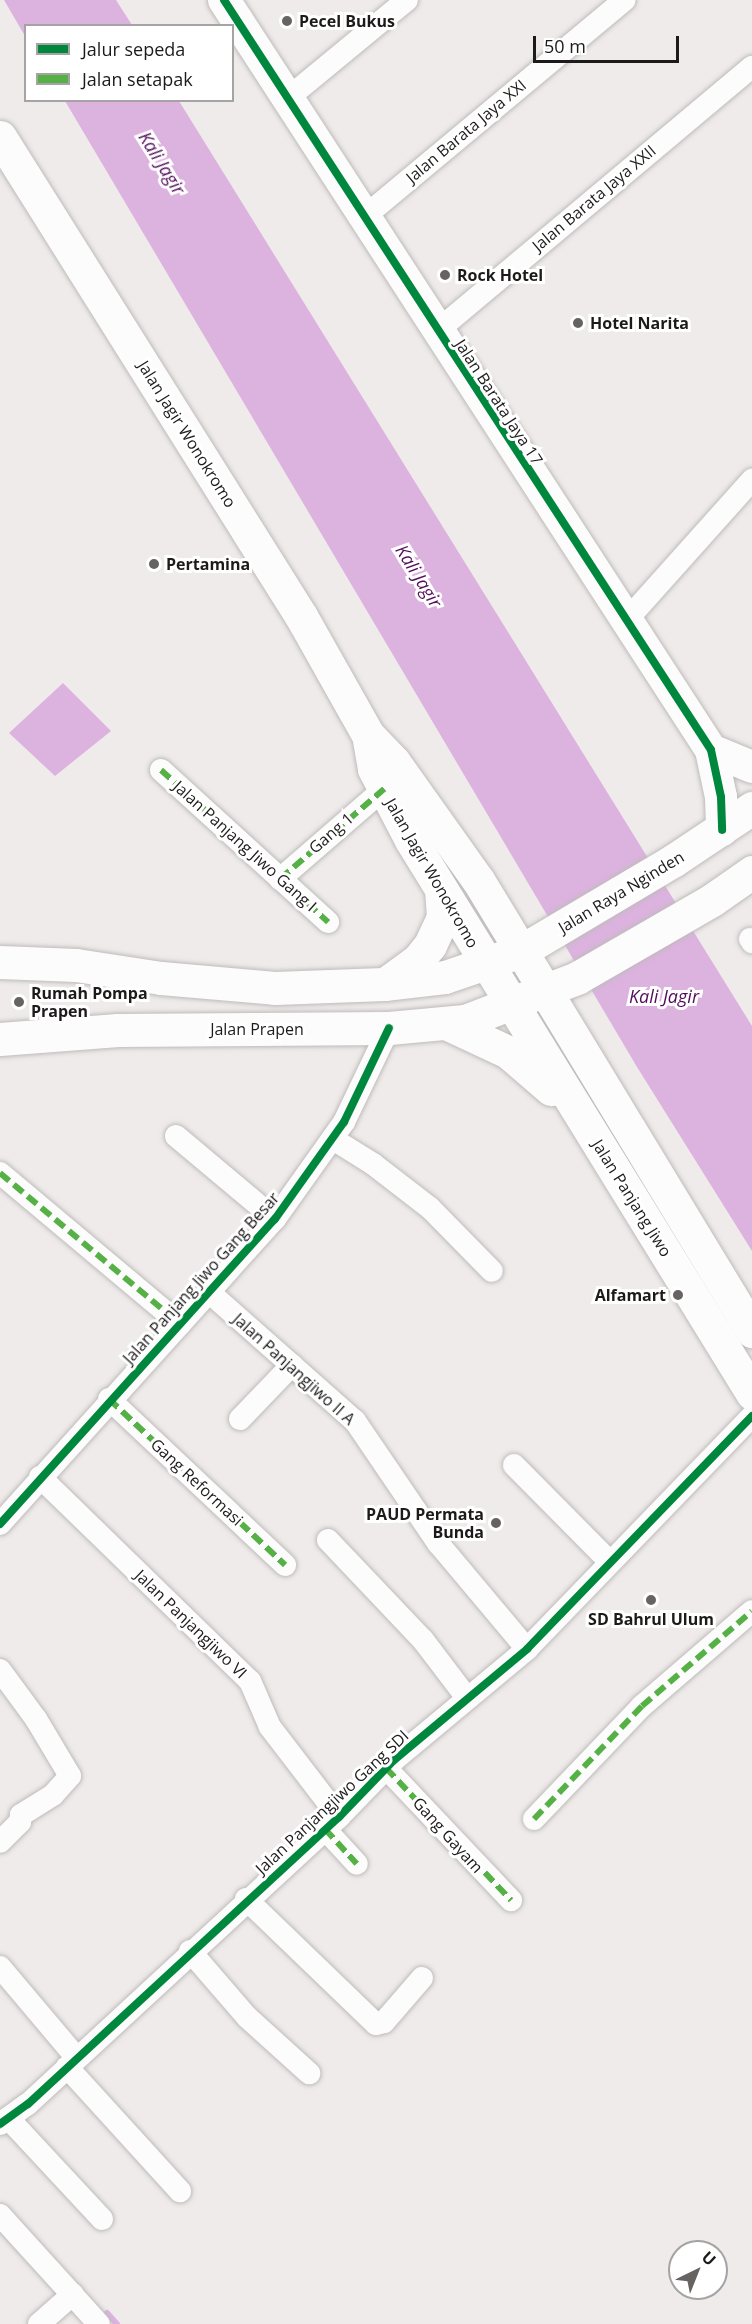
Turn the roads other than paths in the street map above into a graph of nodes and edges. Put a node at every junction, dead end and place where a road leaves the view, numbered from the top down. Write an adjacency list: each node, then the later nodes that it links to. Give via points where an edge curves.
1 (224, 0): 5 (street, Jalan Barata Jaya 17)
2 (407, 0): 5 (street)
3 (624, 0): 7 (street, Jalan Barata Jaya XXI)
4 (752, 67): 8 (street, Jalan Barata Jaya XXII)
5 (288, 98): 7 (street, Jalan Barata Jaya 17)
6 (0, 136): 11 (main road, Jalan Jagir Wonokromo, via 301,616)
7 (364, 217): 8 (street, Jalan Barata Jaya 17)
8 (437, 331): 10 (street, Jalan Barata Jaya 17)
9 (752, 480): 10 (street)
10 (625, 622): 12 (street, Jalan Barata Jaya 17)
11 (368, 735): 15 (main road, Jalan Jagir Wonokromo, via 374,769); 22 (main road, Jalan Jagir Wonokromo, via 394,762 472,871)
12 (711, 750): 13 (street); 17 (street, Jalan Barata Jaya 17, via 721,797)
13 (752, 767)
14 (161, 770): 19 (street, Jalan Panjang Jiwo Gang I)
15 (384, 789): 19 (street, Gang 1); 20 (main road, Jalan Jagir Wonokromo)
16 (752, 808): 17 (main road, Jalan Raya Nginden)
17 (722, 830): 22 (main road, Jalan Raya Nginden)
18 (752, 872): 26 (main road, via 712,900 577,978)
19 (280, 879): 21 (street, Jalan Panjang Jiwo Gang I)
20 (441, 890): 24 (main road, Jalan Jagir Wonokromo); 25 (main road, via 442,917 430,945 418,960)
21 (328, 922)
22 (520, 951): 24 (main road, Jalan Raya Nginden); 26 (main road, Jalan Panjang Jiwo)
23 (0, 962): 25 (main road, via 76,965 161,978 275,988)
24 (485, 965): 25 (main road, via 445,977); 27 (main road, Jalan Jagir Wonokromo)
25 (384, 984)
26 (544, 992): 27 (main road); 39 (main road, Jalan Panjang Jiwo)
27 (512, 1004): 28 (main road, Jalan Prapen); 31 (main road, Jalan Panjang Jiwo)
28 (446, 1023): 29 (main road, Jalan Prapen); 31 (main road, via 484,1038 517,1059)
29 (389, 1028): 30 (main road, Jalan Prapen, via 118,1030); 33 (street, Jalan Panjang Jiwo Gang Besar)
30 (0, 1039)
31 (589, 1127): 41 (main road, Jalan Panjang Jiwo)
32 (176, 1136): 35 (street)
33 (333, 1139): 35 (street, Jalan Panjang Jiwo Gang Besar); 36 (street, via 430,1208)
34 (0, 1173): 38 (street)
35 (276, 1219): 37 (street, Jalan Panjang Jiwo Gang Besar)
36 (492, 1271)
37 (209, 1292): 38 (street, Jalan Panjang Jiwo Gang Besar); 40 (street, Jalan Panjangjiwo II A)
38 (180, 1323): 42 (street, Jalan Panjang Jiwo Gang Besar)
39 (752, 1330)
40 (292, 1365): 44 (street); 52 (street, Jalan Panjangjiwo II A, via 355,1421 442,1549)
41 (752, 1393)
42 (110, 1399): 46 (street, Jalan Panjang Jiwo Gang Besar); 50 (street, Gang Reformasi)
43 (752, 1416): 49 (street, Jalan Panjangjiwo Gang SDI)
44 (240, 1419)
45 (514, 1465): 49 (street)
46 (40, 1477): 47 (street, Jalan Panjang Jiwo Gang Besar); 57 (street, Jalan Panjangjiwo VI, via 250,1681 270,1727)
47 (0, 1524)
48 (328, 1540): 54 (street, via 423,1640)
49 (610, 1562): 52 (street, Jalan Panjangjiwo Gang SDI)
50 (285, 1565)
51 (752, 1611): 56 (street, via 708,1653 642,1706)
52 (527, 1649): 54 (street, Jalan Panjangjiwo Gang SDI)
53 (0, 1670): 58 (street, via 36,1719 70,1776 53,1796 21,1815 20,1822)
54 (467, 1698): 55 (street, Jalan Panjangjiwo Gang SDI)
55 (386, 1768): 57 (street, Jalan Panjangjiwo Gang SDI); 61 (street, Gang Gayam)
56 (534, 1819)
57 (332, 1823): 59 (street, Jalan Panjangjiwo VI); 60 (street, Jalan Panjangjiwo Gang SDI)
58 (0, 1842)
59 (357, 1864)
60 (246, 1899): 62 (street, Jalan Panjangjiwo Gang SDI); 64 (street, via 376,2024 384,2022)
61 (511, 1900)
62 (190, 1951): 65 (street, Jalan Panjangjiwo Gang SDI); 66 (street, via 247,2017)
63 (0, 1967): 65 (street)
64 (422, 1978)
65 (72, 2063): 67 (street, Jalan Panjangjiwo Gang SDI); 68 (street)
66 (309, 2073)
67 (4, 2121): 70 (street)
68 (180, 2191)
69 (0, 2215): 71 (street)
70 (102, 2219)
71 (73, 2294): 72 (street); 73 (street)
72 (39, 2324)
73 (99, 2324)

